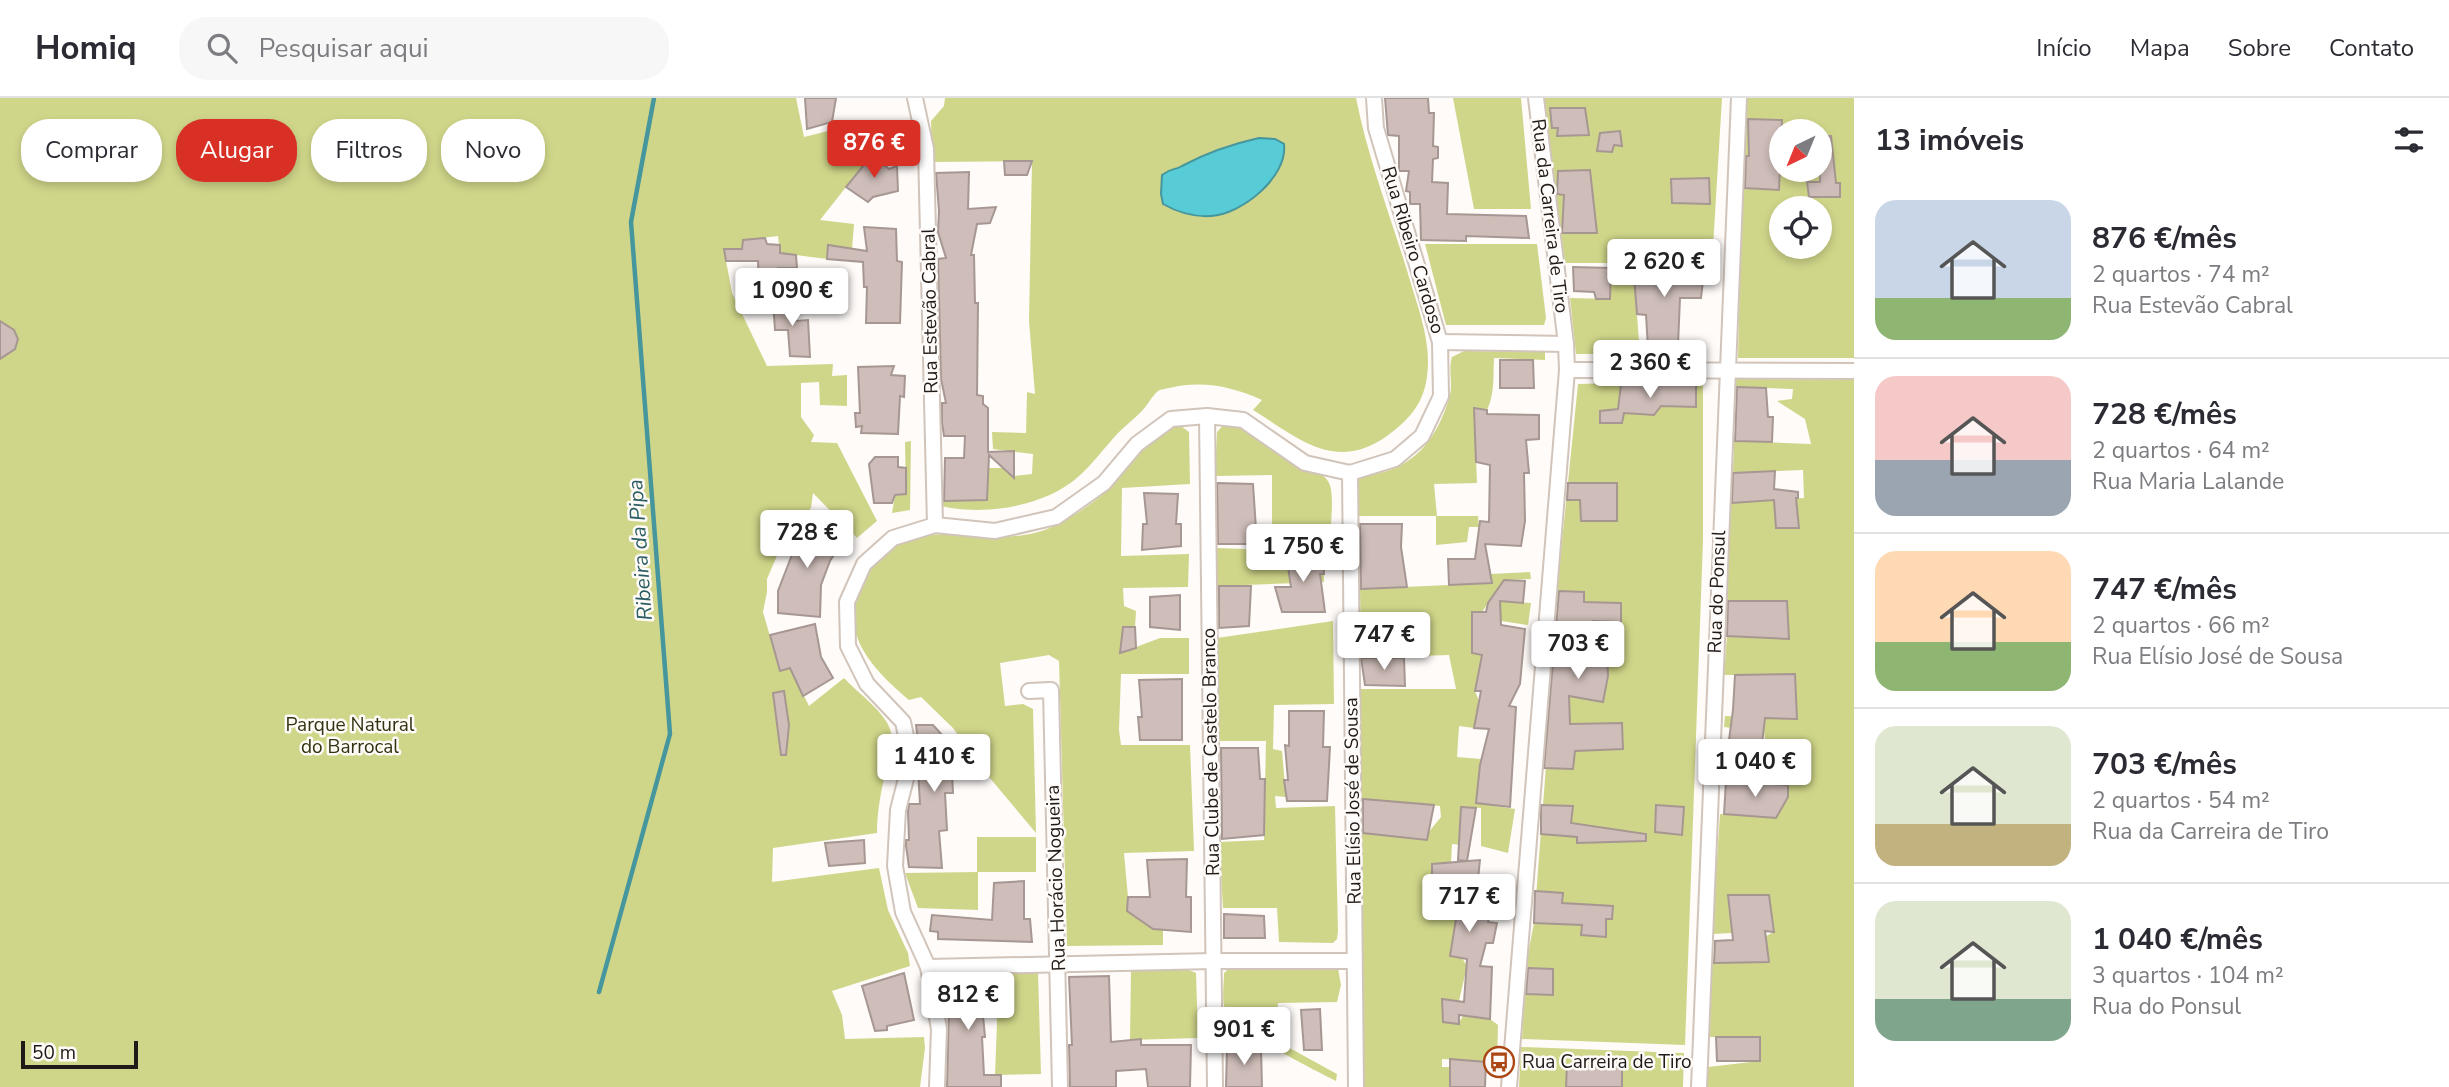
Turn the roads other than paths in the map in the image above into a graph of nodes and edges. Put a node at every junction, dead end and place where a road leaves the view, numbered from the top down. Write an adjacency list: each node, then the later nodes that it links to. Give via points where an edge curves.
1 (915, 98): 12 (street, Rua Estevão Cabral, via 926,149)
2 (1374, 98): 5 (street, Rua Ribeiro Cardoso, via 1376,128)
3 (1536, 98): 6 (street, Rua da Carreira de Tiro)
4 (1739, 98): 7 (street, Rua do Ponsul)
5 (1440, 342): 6 (street); 11 (street, Rua Ribeiro Cardoso, via 1441,396 1422,436 1395,459)
6 (1566, 344): 8 (street, Rua da Carreira de Tiro)
7 (1728, 369): 8 (street); 9 (street); 23 (street, Rua do Ponsul)
8 (1567, 370): 22 (street, Rua da Carreira de Tiro)
9 (1854, 371)
10 (1207, 416): 11 (street, Rua Ribeiro Cardoso, via 1243,420 1305,463); 12 (street, Rua Ribeiro Cardoso, via 1171,419 1137,444 1104,482 1056,517 995,531); 14 (street, Rua Clube de Castelo Branco)
11 (1350, 472): 15 (street, Rua Elísio José de Sousa)
12 (935, 524): 17 (street, via 893,538 864,564 847,602 848,646 867,684 903,722 911,759 898,810 895,866 903,912)
13 (1029, 691): 16 (street, Rua Horácio Nogueira, via 1051,690)
14 (1214, 961): 15 (street); 16 (street); 20 (street, Rua Clube de Castelo Branco)
15 (1354, 961): 21 (street, Rua Elísio José de Sousa)
16 (1058, 964): 17 (street); 19 (street, Rua Horácio Nogueira)
17 (928, 967): 18 (street, via 939,1029)
18 (937, 1087)
19 (1060, 1087)
20 (1215, 1087)
21 (1356, 1087)
22 (1509, 1087)
23 (1699, 1087)

